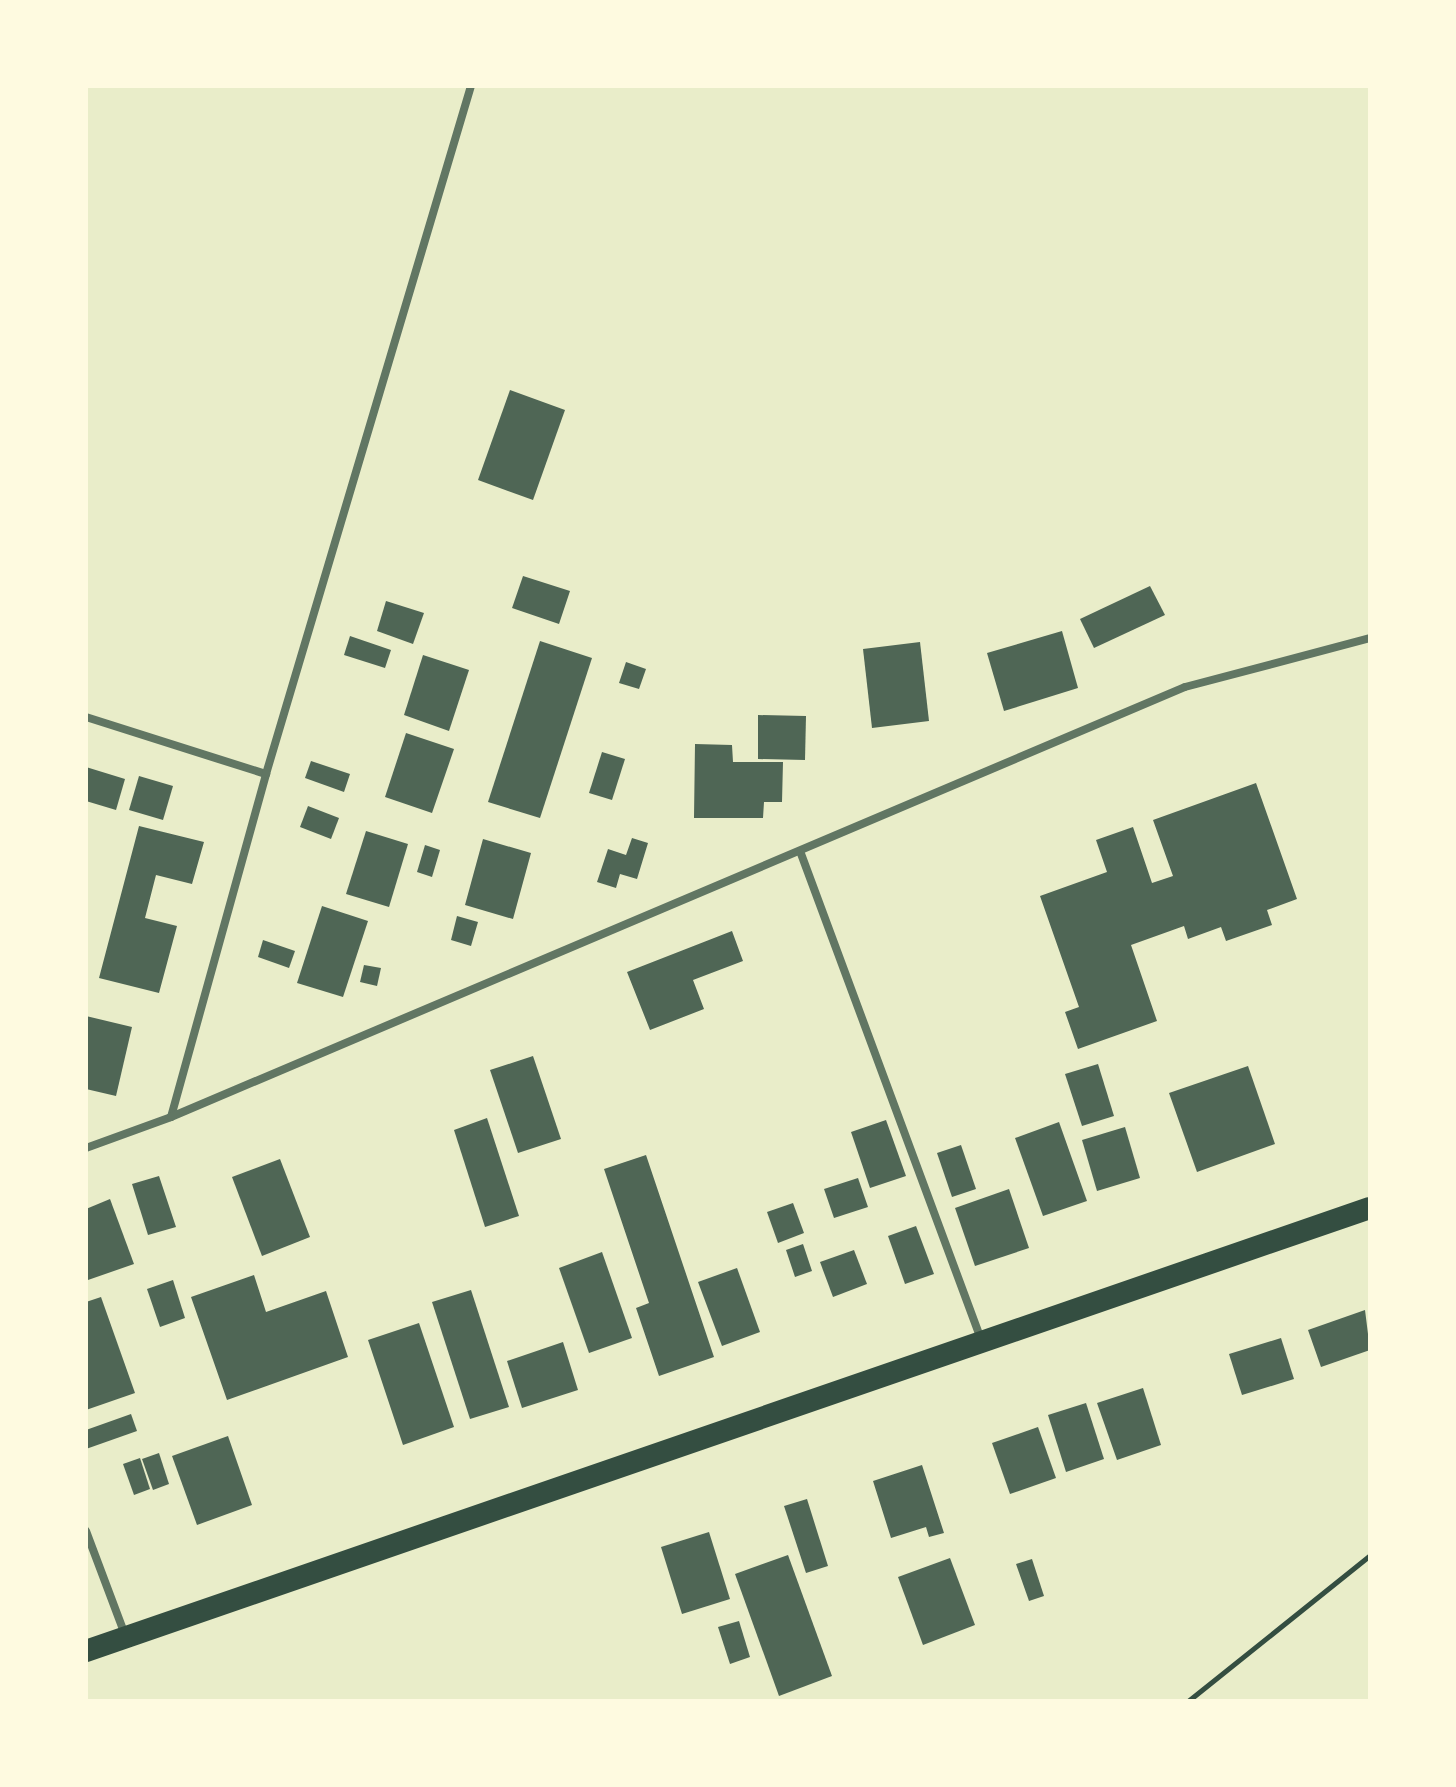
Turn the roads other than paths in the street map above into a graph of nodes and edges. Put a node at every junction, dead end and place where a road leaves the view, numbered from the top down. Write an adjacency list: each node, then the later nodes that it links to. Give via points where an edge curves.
1 (471, 86): 4 (street)
2 (1370, 638): 5 (street, via 1185,687)
3 (86, 717): 4 (street)
4 (266, 774): 6 (street)
5 (800, 851): 6 (street); 9 (street)
6 (171, 1117): 7 (street)
7 (86, 1148)
8 (1370, 1208): 9 (highway)
9 (982, 1343): 11 (highway)
10 (86, 1531): 11 (street)
11 (126, 1638): 12 (highway)
12 (86, 1651)

